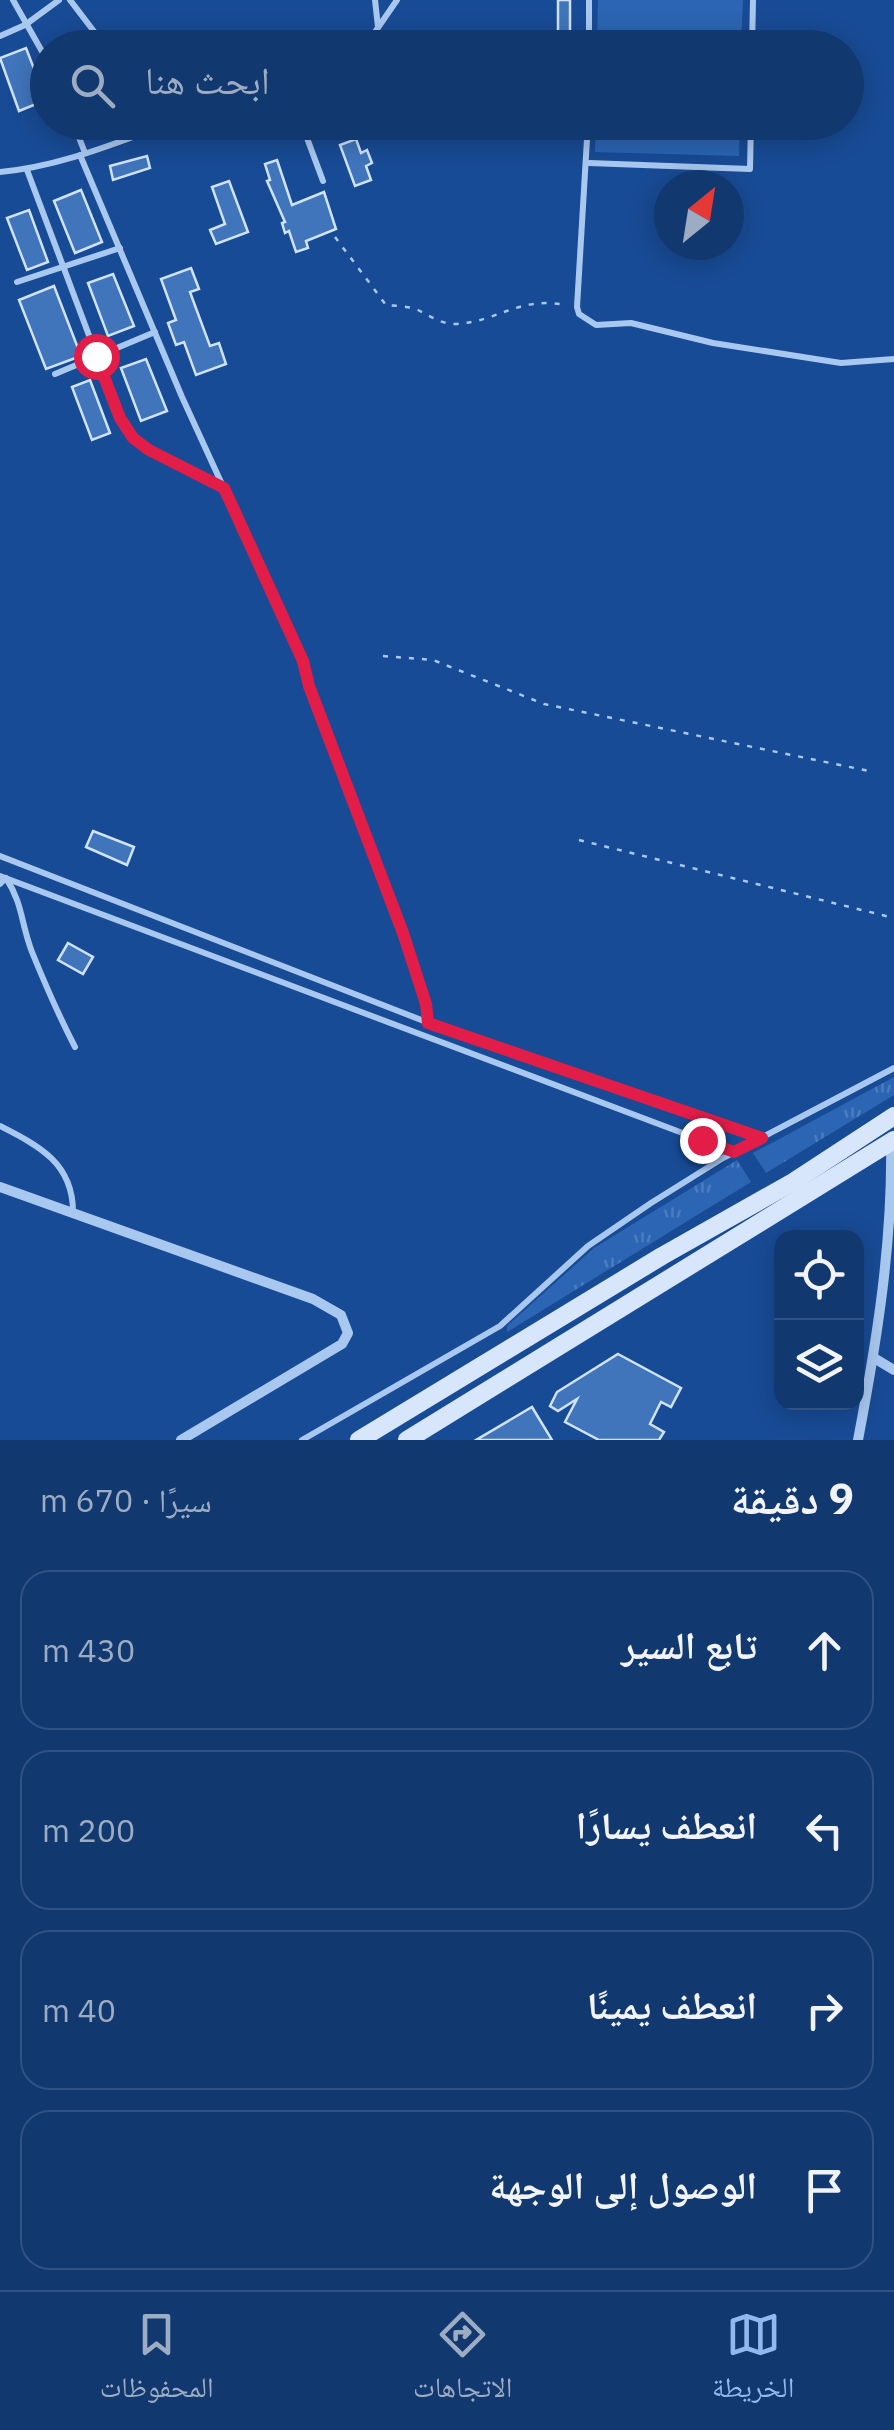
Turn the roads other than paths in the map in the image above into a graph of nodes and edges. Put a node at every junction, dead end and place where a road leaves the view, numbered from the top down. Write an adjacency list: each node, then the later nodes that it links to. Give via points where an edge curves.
1 (12, 0): 8 (lane)
2 (59, 0): 8 (lane)
3 (70, 0): 10 (lane)
4 (375, 0): 9 (lane)
5 (397, 0): 9 (lane)
6 (589, 0): 12 (lane)
7 (753, 0): 13 (lane)
8 (24, 24): 14 (lane); 15 (lane)
9 (378, 27): 11 (lane)
10 (93, 30)
11 (376, 30)
12 (589, 30)
13 (752, 30)
14 (30, 34)
15 (0, 36)
16 (79, 140): 21 (lane)
17 (123, 140): 21 (lane)
18 (308, 140): 25 (lane)
19 (588, 140): 22 (lane)
20 (751, 140): 22 (lane, via 750,169)
21 (83, 154): 23 (lane); 26 (lane)
22 (588, 162): 31 (lane, via 577,307 596,325 631,323 841,363)
23 (27, 170): 24 (lane); 27 (lane)
24 (0, 172)
25 (323, 181)
26 (120, 248): 27 (lane); 29 (lane)
27 (63, 267): 28 (lane); 30 (lane)
28 (16, 282)
29 (154, 332): 30 (lane); 33 (lane)
30 (96, 356): 32 (lane); 33 (lane, via 133,438)
31 (894, 359)
32 (55, 374)
33 (224, 488): 36 (lane, via 303,661 403,933)
34 (0, 856): 36 (lane)
35 (2, 879): 37 (lane, via 19,899 34,956); 43 (lane)
36 (428, 1023): 41 (lane)
37 (74, 1047)
38 (894, 1068): 41 (lane)
39 (892, 1117): 42 (street); 50 (main road)
40 (0, 1126): 45 (lane, via 36,1145 60,1168 73,1189)
41 (762, 1138): 43 (lane)
42 (893, 1141): 46 (street); 51 (main road)
43 (734, 1152): 49 (lane, via 588,1246 500,1326)
44 (0, 1186): 45 (street)
45 (73, 1212): 48 (street, via 323,1303 347,1324 346,1338 330,1354)
46 (874, 1358): 47 (street); 52 (street)
47 (894, 1370)
48 (181, 1440)
49 (302, 1440)
50 (359, 1440)
51 (408, 1440)
52 (858, 1440)

